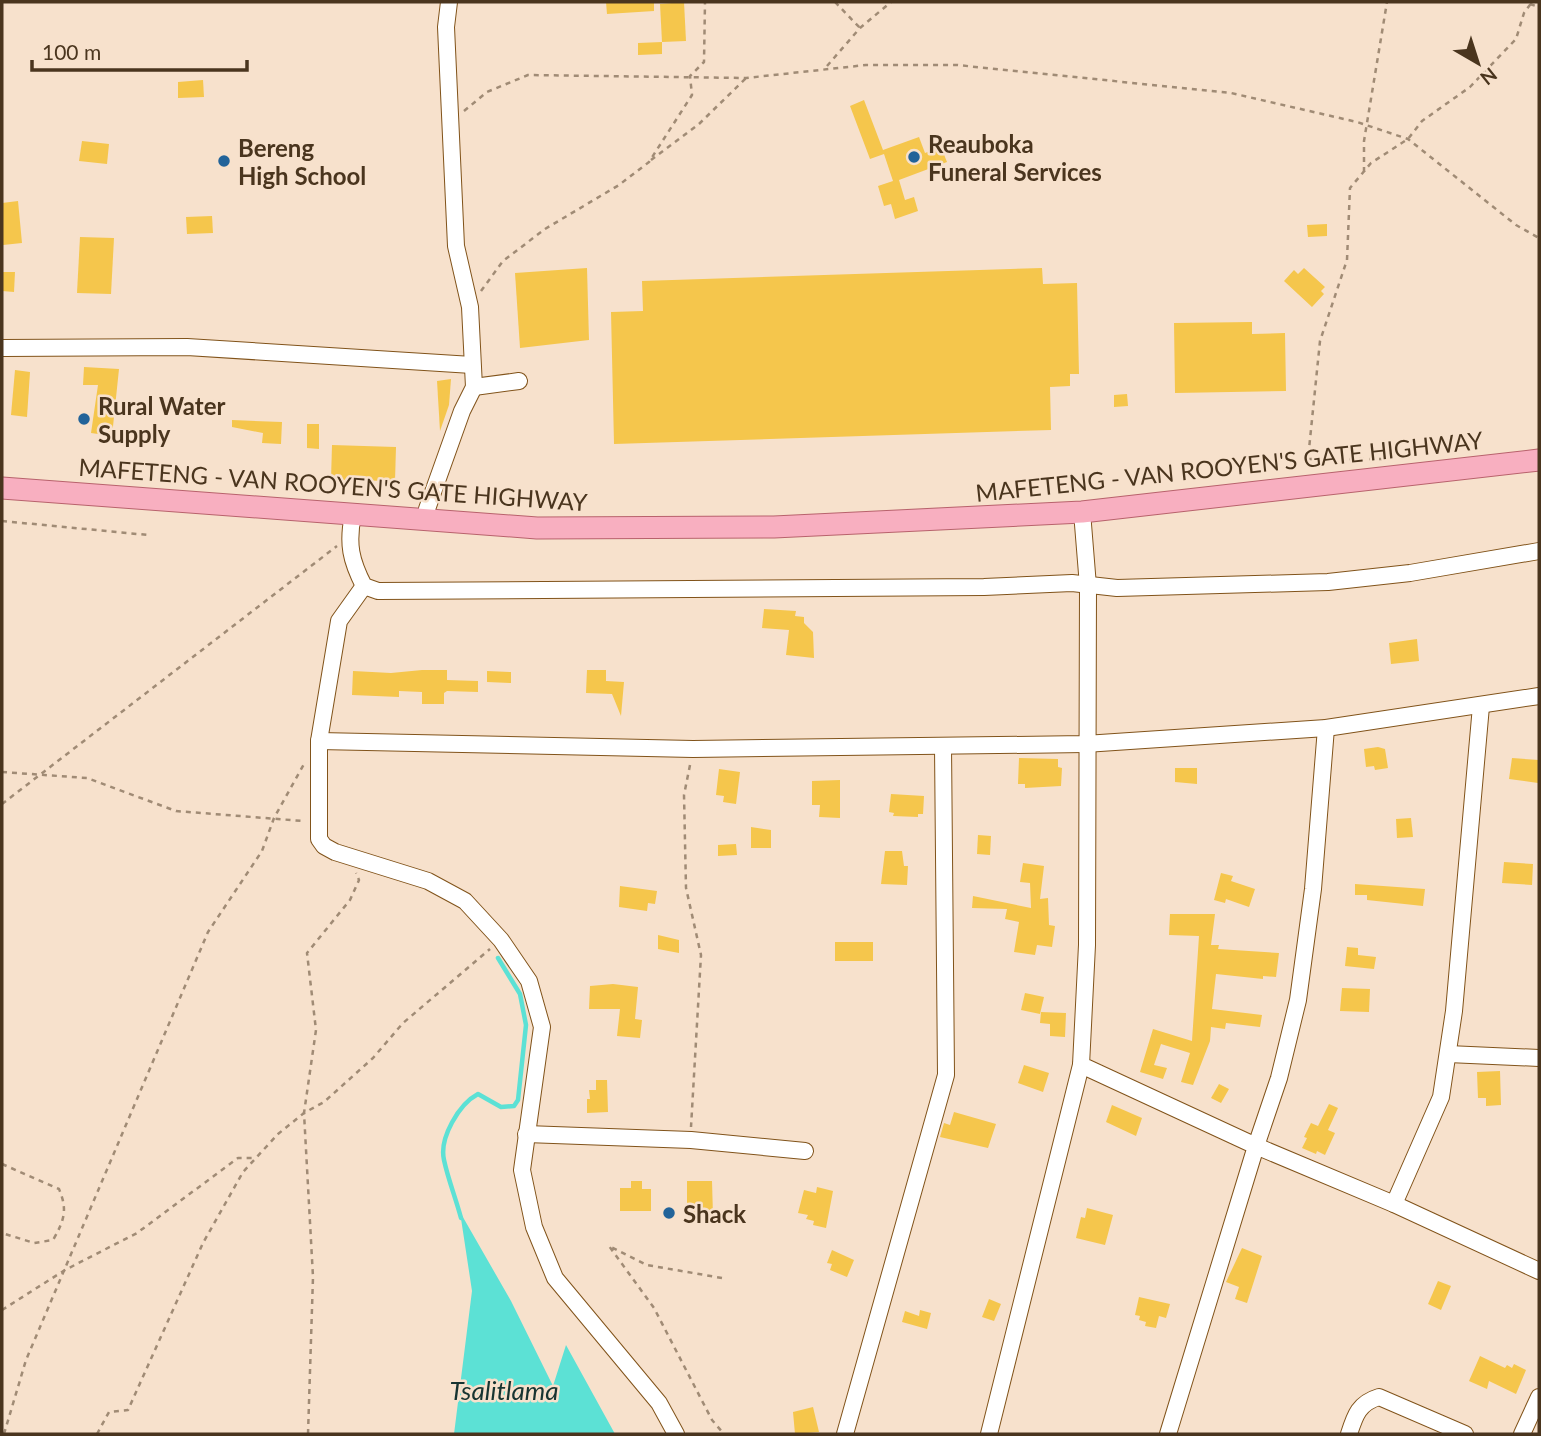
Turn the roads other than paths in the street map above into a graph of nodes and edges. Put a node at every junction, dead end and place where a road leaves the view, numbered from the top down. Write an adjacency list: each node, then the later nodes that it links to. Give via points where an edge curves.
1 (449, 2): 3 (street, via 446,27 456,246 470,307)
2 (2, 348): 3 (street, via 187,347)
3 (472, 365): 5 (street)
4 (519, 381): 5 (street)
5 (474, 387): 10 (street)
6 (1539, 460): 8 (main road, MAFETENG - VAN ROOYEN'S GATE HIGHWAY)
7 (2, 488): 9 (main road, MAFETENG - VAN ROOYEN'S GATE HIGHWAY)
8 (1082, 512): 10 (main road, MAFETENG - VAN ROOYEN'S GATE HIGHWAY, via 774,527 537,528); 13 (street)
9 (353, 515): 10 (main road, MAFETENG - VAN ROOYEN'S GATE HIGHWAY); 12 (street, via 348,538 351,562)
10 (427, 518)
11 (1539, 551): 13 (street, via 1328,582)
12 (364, 586): 13 (street, via 378,591 447,592); 17 (street, via 339,621)
13 (1088, 586): 18 (street)
14 (1539, 696): 15 (street)
15 (1481, 706): 16 (street); 20 (street)
16 (1326, 728): 18 (street); 24 (street, via 1298,1000 1279,1079)
17 (319, 741): 19 (street, via 693,749); 23 (street, via 317,821 324,846 438,886 465,901 529,981 542,1027)
18 (1085, 744): 19 (street); 22 (street, via 1087,945)
19 (943, 746): 30 (street, via 946,1075)
20 (1448, 1054): 21 (street); 26 (street, via 1441,1097)
21 (1539, 1058)
22 (1081, 1065): 24 (street); 31 (street)
23 (526, 1134): 25 (street, via 691,1140); 29 (street, via 522,1170 534,1227 555,1278 659,1403)
24 (1256, 1146): 26 (street); 32 (street)
25 (806, 1151)
26 (1394, 1204): 27 (street)
27 (1539, 1271)
28 (1539, 1397): 35 (street)
29 (676, 1434)
30 (845, 1434)
31 (989, 1434)
32 (1168, 1434)
33 (1349, 1434): 34 (street, via 1356,1412 1367,1400 1379,1396)
34 (1465, 1434)
35 (1522, 1434)

